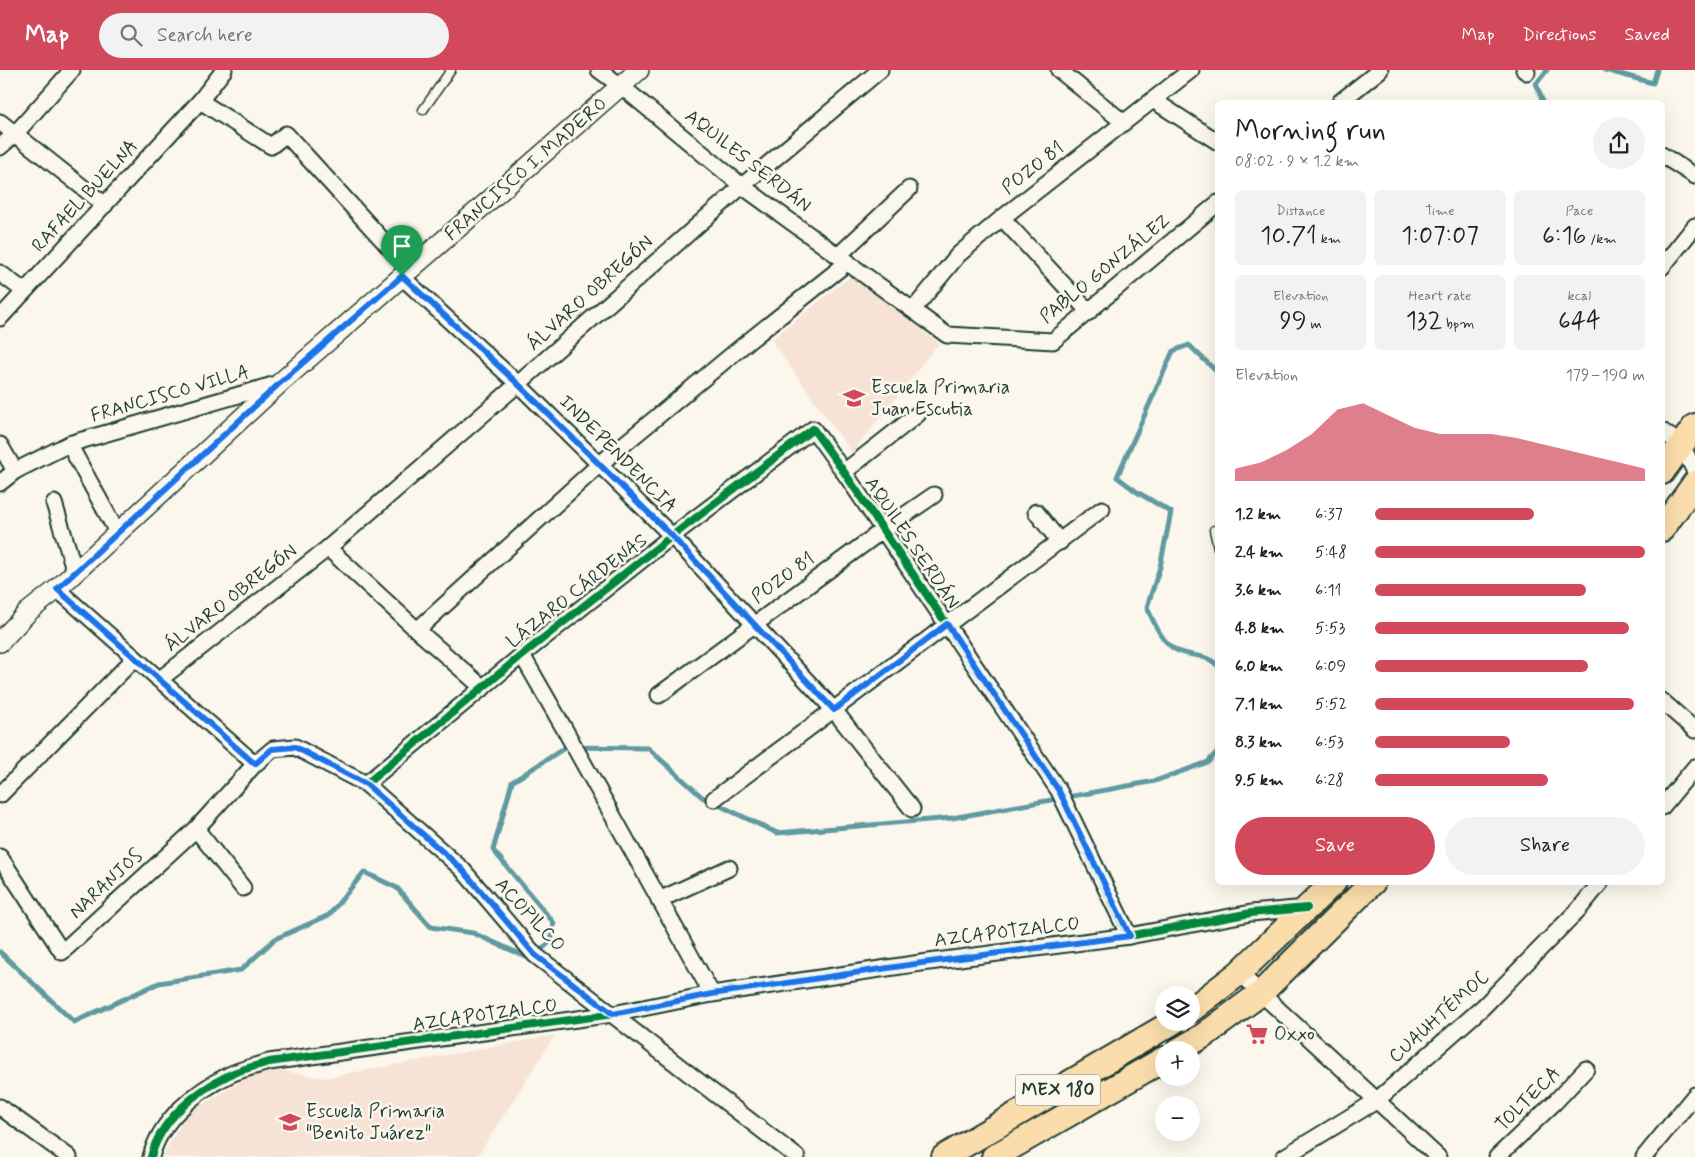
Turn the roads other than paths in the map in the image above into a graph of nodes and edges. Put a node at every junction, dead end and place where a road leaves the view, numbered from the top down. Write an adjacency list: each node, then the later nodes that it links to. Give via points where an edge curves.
1 (72, 70): 17 (street)
2 (224, 70): 13 (street, RAFAEL BUELNA)
3 (451, 70): 14 (lane)
4 (599, 70): 10 (street, AQUILES SERDÁN)
5 (639, 70): 10 (street, FRANCISCO I. MADERO)
6 (880, 70): 22 (street, ÁLVARO OBREGÓN)
7 (1191, 70): 11 (street, POZO 81)
8 (1380, 70): 12 (street)
9 (1062, 71): 16 (street)
10 (621, 86): 22 (street, AQUILES SERDÁN); 31 (street, FRANCISCO I. MADERO)
11 (1153, 100): 16 (street, POZO 81); 18 (street)
12 (1342, 100)
13 (200, 101): 24 (street, RAFAEL BUELNA); 31 (street, INDEPENDENCIA, via 271,146 286,134)
14 (423, 110)
15 (0, 122): 17 (street)
16 (1123, 122): 26 (street, POZO 81)
17 (15, 134): 19 (street); 24 (street)
18 (1215, 140)
19 (0, 147)
20 (1665, 157): 21 (street)
21 (1695, 176)
22 (742, 186): 28 (street, AQUILES SERDÁN); 38 (street, ÁLVARO OBREGÓN)
23 (909, 189): 28 (street)
24 (106, 204): 32 (street, RAFAEL BUELNA)
25 (1215, 205): 34 (street, PABLO GONZÁLEZ)
26 (1002, 218): 33 (street, POZO 81, via 958,255); 34 (street)
27 (1695, 226): 29 (street)
28 (843, 258): 33 (street, AQUILES SERDÁN); 45 (street)
29 (1665, 264)
30 (0, 273): 32 (street)
31 (406, 273): 37 (street, FRANCISCO I. MADERO); 38 (street, INDEPENDENCIA)
32 (24, 291): 35 (street, RAFAEL BUELNA)
33 (912, 310): 36 (street, AQUILES SERDÁN)
34 (1089, 312): 36 (street, PABLO GONZÁLEZ, via 1054,341)
35 (0, 318)
36 (947, 335)
37 (281, 382): 43 (street, FRANCISCO VILLA); 59 (street, FRANCISCO I. MADERO)
38 (518, 384): 45 (street, INDEPENDENCIA); 63 (street, ÁLVARO OBREGÓN)
39 (918, 414): 48 (street)
40 (813, 429): 48 (street, AQUILES SERDÁN); 61 (street, LÁZARO CÁRDENAS)
41 (1665, 431): 42 (street)
42 (1688, 435): 46 (main road); 49 (street)
43 (70, 444): 47 (street, FRANCISCO VILLA); 59 (street)
44 (0, 445): 47 (street)
45 (600, 464): 61 (street, INDEPENDENCIA); 68 (street)
46 (1665, 468)
47 (15, 471): 50 (street, FRANCISCO VILLA)
48 (844, 472): 57 (street, AQUILES SERDÁN)
49 (1695, 472)
50 (0, 483)
51 (1695, 483): 56 (main road)
52 (934, 496): 57 (street, POZO 81)
53 (54, 503): 64 (street)
54 (1102, 509): 62 (street)
55 (1036, 512): 62 (street)
56 (1665, 525)
57 (883, 530): 66 (street, POZO 81); 67 (street, AQUILES SERDÁN)
58 (1214, 530): 60 (lane)
59 (117, 532): 64 (street, FRANCISCO I. MADERO)
60 (1215, 534)
61 (672, 536): 66 (street, INDEPENDENCIA); 70 (street, LÁZARO CÁRDENAS)
62 (1060, 542): 67 (street)
63 (328, 548): 68 (street, ÁLVARO OBREGÓN); 72 (street, ÁLVARO OBREGÓN)
64 (75, 572): 65 (street, FRANCISCO I. MADERO)
65 (57, 589): 69 (street, FRANCISCO I. MADERO); 71 (street)
66 (754, 624): 74 (street, POZO 81); 76 (street, INDEPENDENCIA)
67 (947, 624): 76 (street); 94 (street, AQUILES SERDÁN, via 1059,791)
68 (417, 630): 73 (street, ÁLVARO OBREGÓN)
69 (2, 636)
70 (522, 655): 73 (street, LÁZARO CÁRDENAS); 92 (street)
71 (134, 659): 72 (street); 81 (street)
72 (159, 680): 78 (street)
73 (483, 688): 80 (street, LÁZARO CÁRDENAS)
74 (659, 694)
75 (1665, 704): 77 (street)
76 (834, 710): 82 (street); 84 (street, INDEPENDENCIA)
77 (1695, 730)
78 (255, 764): 80 (street, ACOPILCO, via 272,749 295,747); 85 (street, NARANJOS)
79 (1695, 767): 83 (street)
80 (366, 784): 99 (street, ACOPILCO, via 462,869 535,955)
81 (0, 795)
82 (714, 799)
83 (1665, 803)
84 (912, 809)
85 (196, 829): 86 (street, NARANJOS, via 62,952); 91 (street)
86 (0, 857)
87 (729, 868): 92 (street)
88 (1331, 885): 93 (main road)
89 (1370, 885): 96 (main road)
90 (1599, 885): 105 (street, CUAUHTÉMOC, via 1483,1007)
91 (242, 888)
92 (658, 900): 97 (street)
93 (1307, 908): 94 (street, AZCAPOTZALCO, via 1251,914); 95 (main road)
94 (1130, 936): 97 (street, AZCAPOTZALCO)
95 (1240, 973): 96 (street); 98 (main road)
96 (1260, 993): 101 (main road); 105 (street)
97 (712, 994): 99 (street, AZCAPOTZALCO)
98 (1200, 1003)
99 (613, 1014): 108 (street, AZCAPOTZALCO, via 269,1062 230,1074 179,1109 164,1129); 109 (street, ACOPILCO)
100 (1158, 1031): 110 (main road, MEX 180)
101 (1194, 1041)
102 (1155, 1064): 111 (main road, MEX 180)
103 (1586, 1068): 114 (street, TOLTECA)
104 (1695, 1095): 115 (street)
105 (1376, 1101): 112 (street, CUAUHTÉMOC); 113 (street)
106 (0, 1107): 107 (street)
107 (69, 1157)
108 (151, 1157)
109 (797, 1157)
110 (944, 1157)
111 (994, 1157)
112 (1284, 1157)
113 (1438, 1157)
114 (1496, 1157)
115 (1644, 1157)

